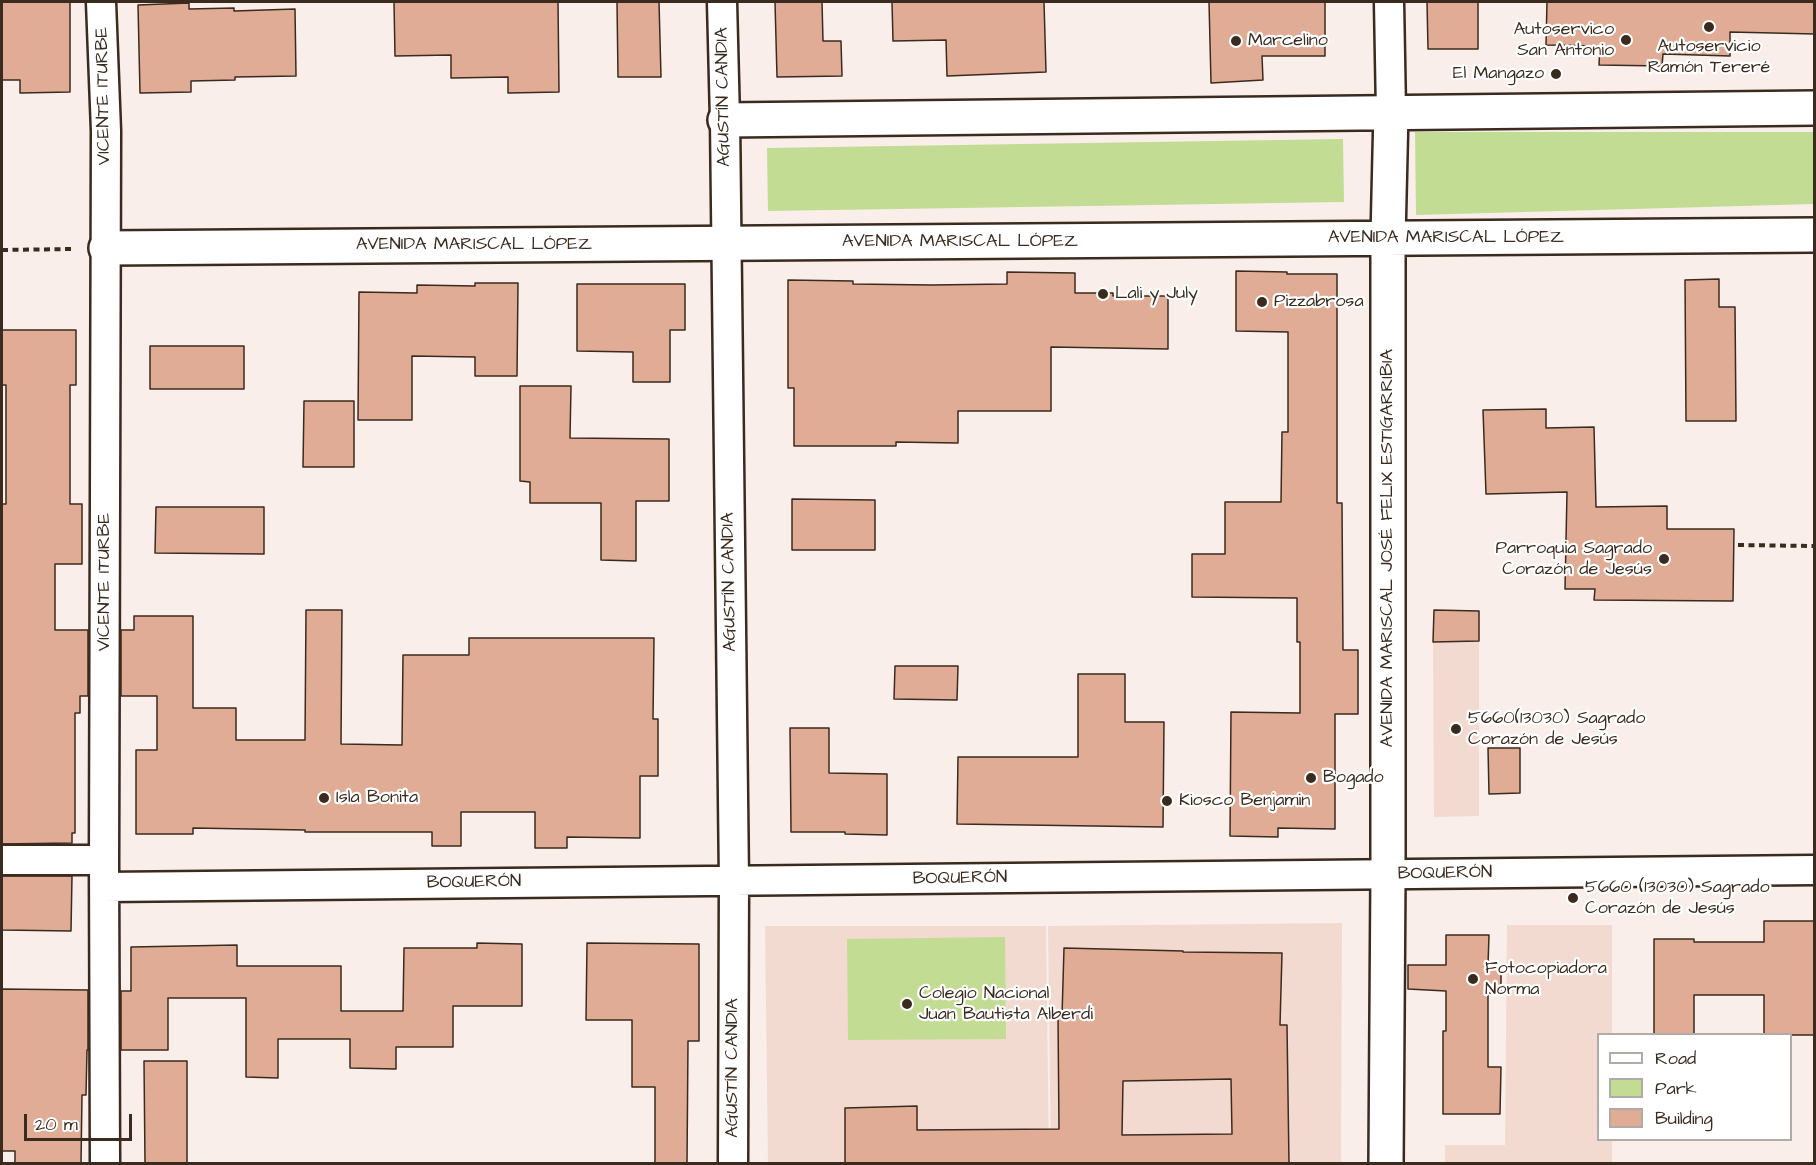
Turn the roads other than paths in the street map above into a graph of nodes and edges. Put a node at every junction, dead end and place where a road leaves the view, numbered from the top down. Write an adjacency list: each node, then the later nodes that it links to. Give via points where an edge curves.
1 (101, 2): 10 (street, VICENTE ITURBE)
2 (722, 2): 6 (street, AGUSTÍN CANDIA)
3 (1389, 2): 5 (street)
4 (1815, 108): 5 (street)
5 (1391, 112): 6 (street); 8 (street, AVENIDA MARISCAL JOSÉ FELIX ESTIGARRIBIA)
6 (725, 120): 9 (street, AGUSTÍN CANDIA)
7 (1815, 235): 8 (street, AVENIDA MARISCAL LÓPEZ)
8 (1388, 238): 9 (street, AVENIDA MARISCAL LÓPEZ); 14 (street, AVENIDA MARISCAL JOSÉ FELIX ESTIGARRIBIA)
9 (726, 243): 10 (street, AVENIDA MARISCAL LÓPEZ); 15 (street, AGUSTÍN CANDIA)
10 (106, 248): 13 (street, VICENTE ITURBE)
11 (2, 860): 13 (street, BOQUERÓN)
12 (1815, 870): 14 (street, BOQUERÓN)
13 (104, 873): 15 (street, BOQUERÓN); 16 (street, VICENTE ITURBE)
14 (1388, 874): 15 (street, BOQUERÓN); 18 (street, AVENIDA MARISCAL JOSÉ FELIX ESTIGARRIBIA)
15 (734, 881): 17 (street, AGUSTÍN CANDIA)
16 (105, 1164)
17 (733, 1164)
18 (1386, 1164)

